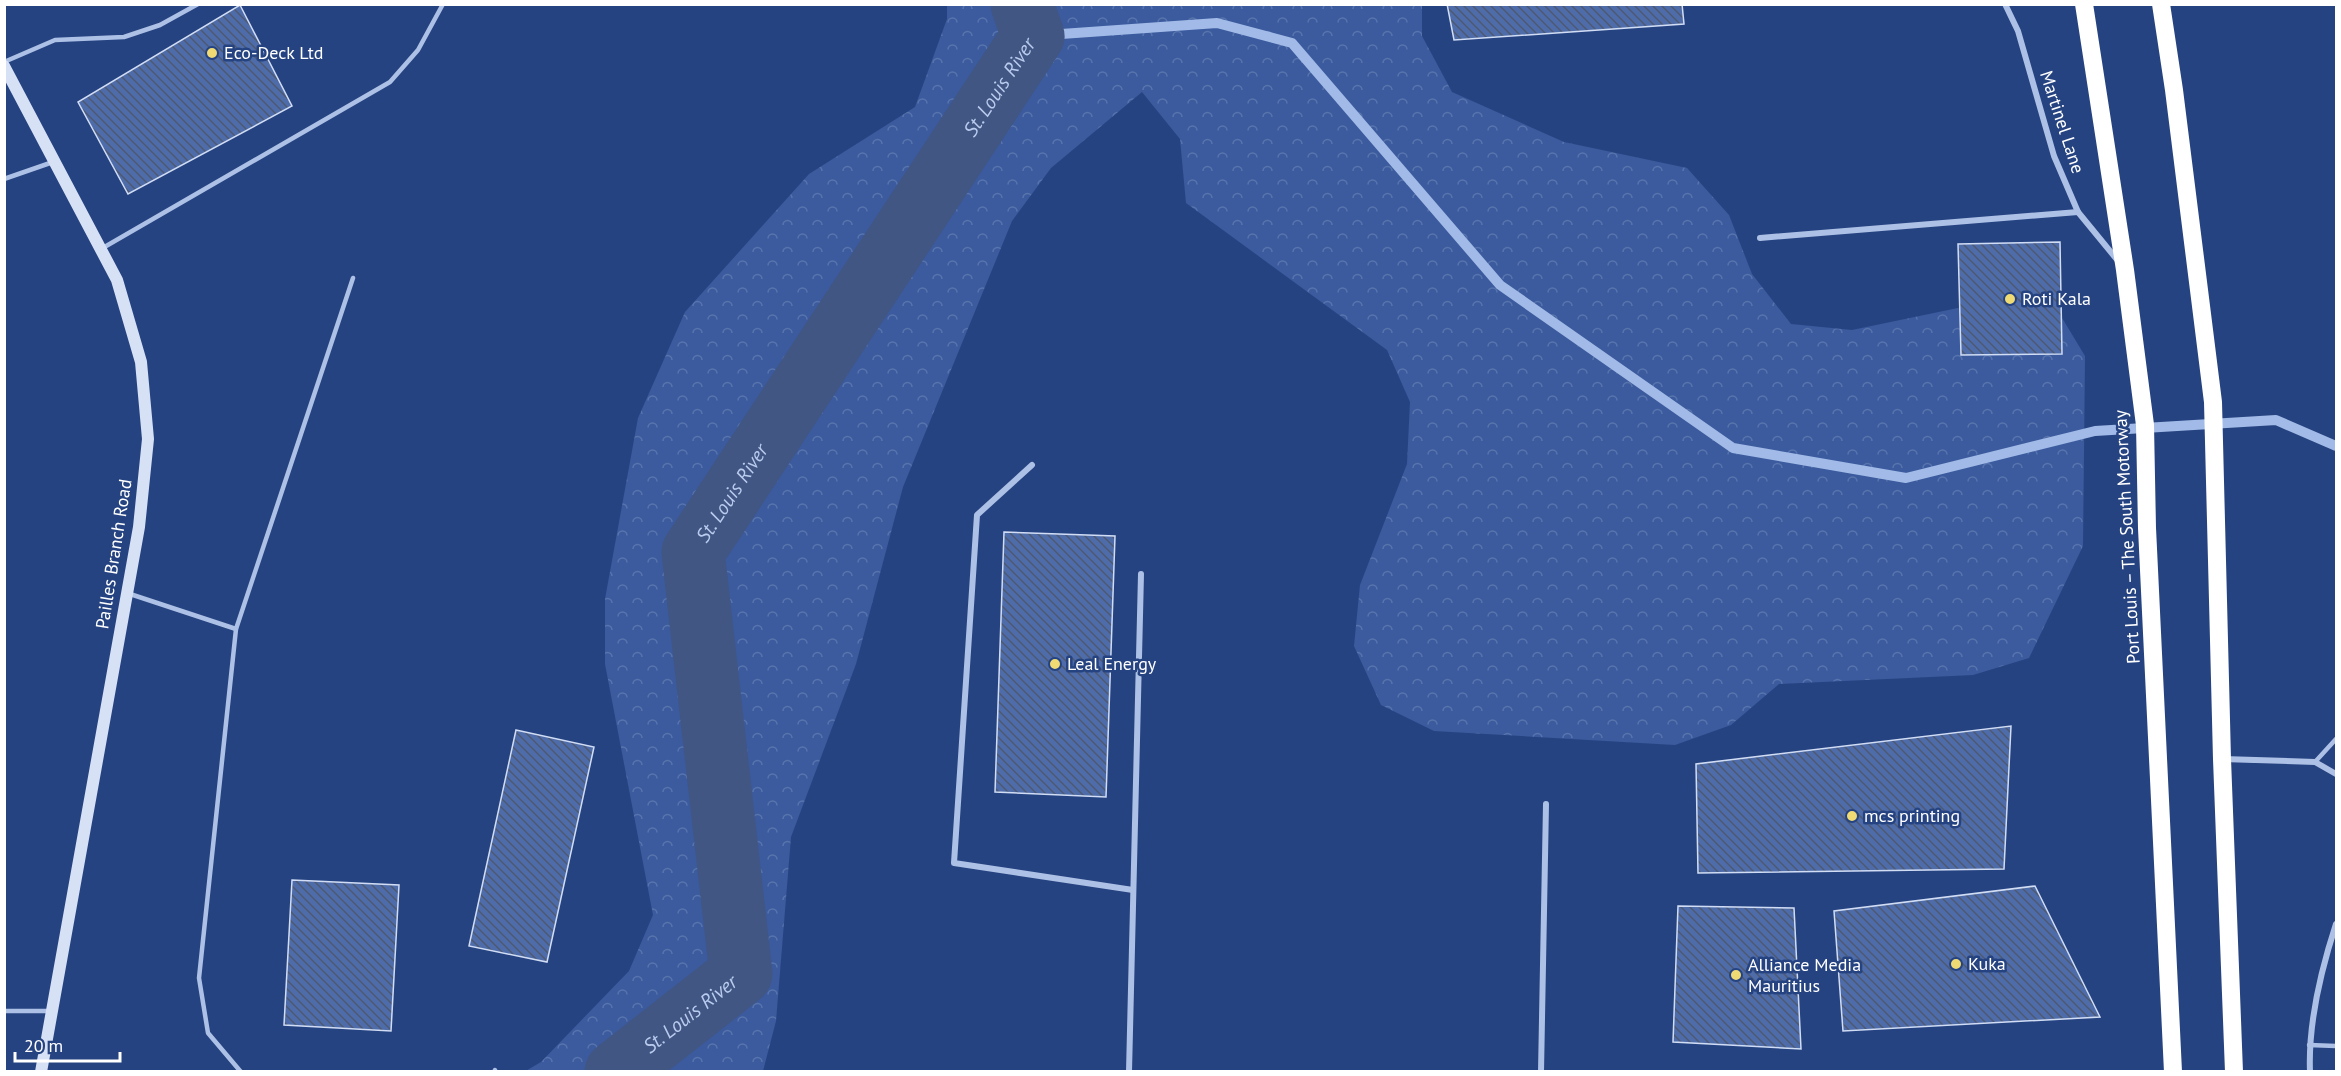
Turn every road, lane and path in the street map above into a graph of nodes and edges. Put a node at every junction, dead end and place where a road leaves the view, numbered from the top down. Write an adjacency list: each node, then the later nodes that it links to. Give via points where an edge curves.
1 (198, 4): 6 (lane, via 160,25 124,38 55,40)
2 (443, 4): 11 (lane, via 418,50 390,82)
3 (2005, 4): 9 (street, Martinel Lane, via 2018,31 2054,156)
4 (2084, 4): 12 (highway, Port Louis – The South Motorway)
5 (2161, 4): 19 (highway, via 2213,402)
6 (4, 64): 7 (main road, Pailles Branch Road)
7 (54, 161): 8 (lane); 11 (main road, Pailles Branch Road)
8 (4, 179)
9 (2078, 212): 10 (street); 12 (street, Martinel Lane)
10 (1760, 238)
11 (101, 249): 16 (main road, Pailles Branch Road, via 117,280 141,362 148,439)
12 (2125, 270): 33 (highway, Port Louis – The South Motorway, via 2145,424)
13 (352, 278): 17 (lane)
14 (1032, 465): 23 (street, via 977,515 954,863)
15 (1141, 574): 23 (street)
16 (127, 593): 17 (lane); 26 (main road, Pailles Branch Road)
17 (236, 629): 30 (lane, via 199,978 208,1033)
18 (2337, 739): 20 (lane)
19 (2222, 759): 20 (street); 34 (highway)
20 (2314, 762): 21 (street)
21 (2337, 774)
22 (1546, 804): 32 (street)
23 (1134, 890): 31 (street)
24 (2337, 924): 27 (street, via 2327,953)
25 (4, 1011): 26 (lane)
26 (51, 1011): 29 (main road, Pailles Branch Road)
27 (2309, 1045): 28 (lane); 35 (street)
28 (2337, 1046)
29 (41, 1071)
30 (241, 1071)
31 (1129, 1071)
32 (1541, 1071)
33 (2173, 1071)
34 (2234, 1071)
35 (2310, 1071)

